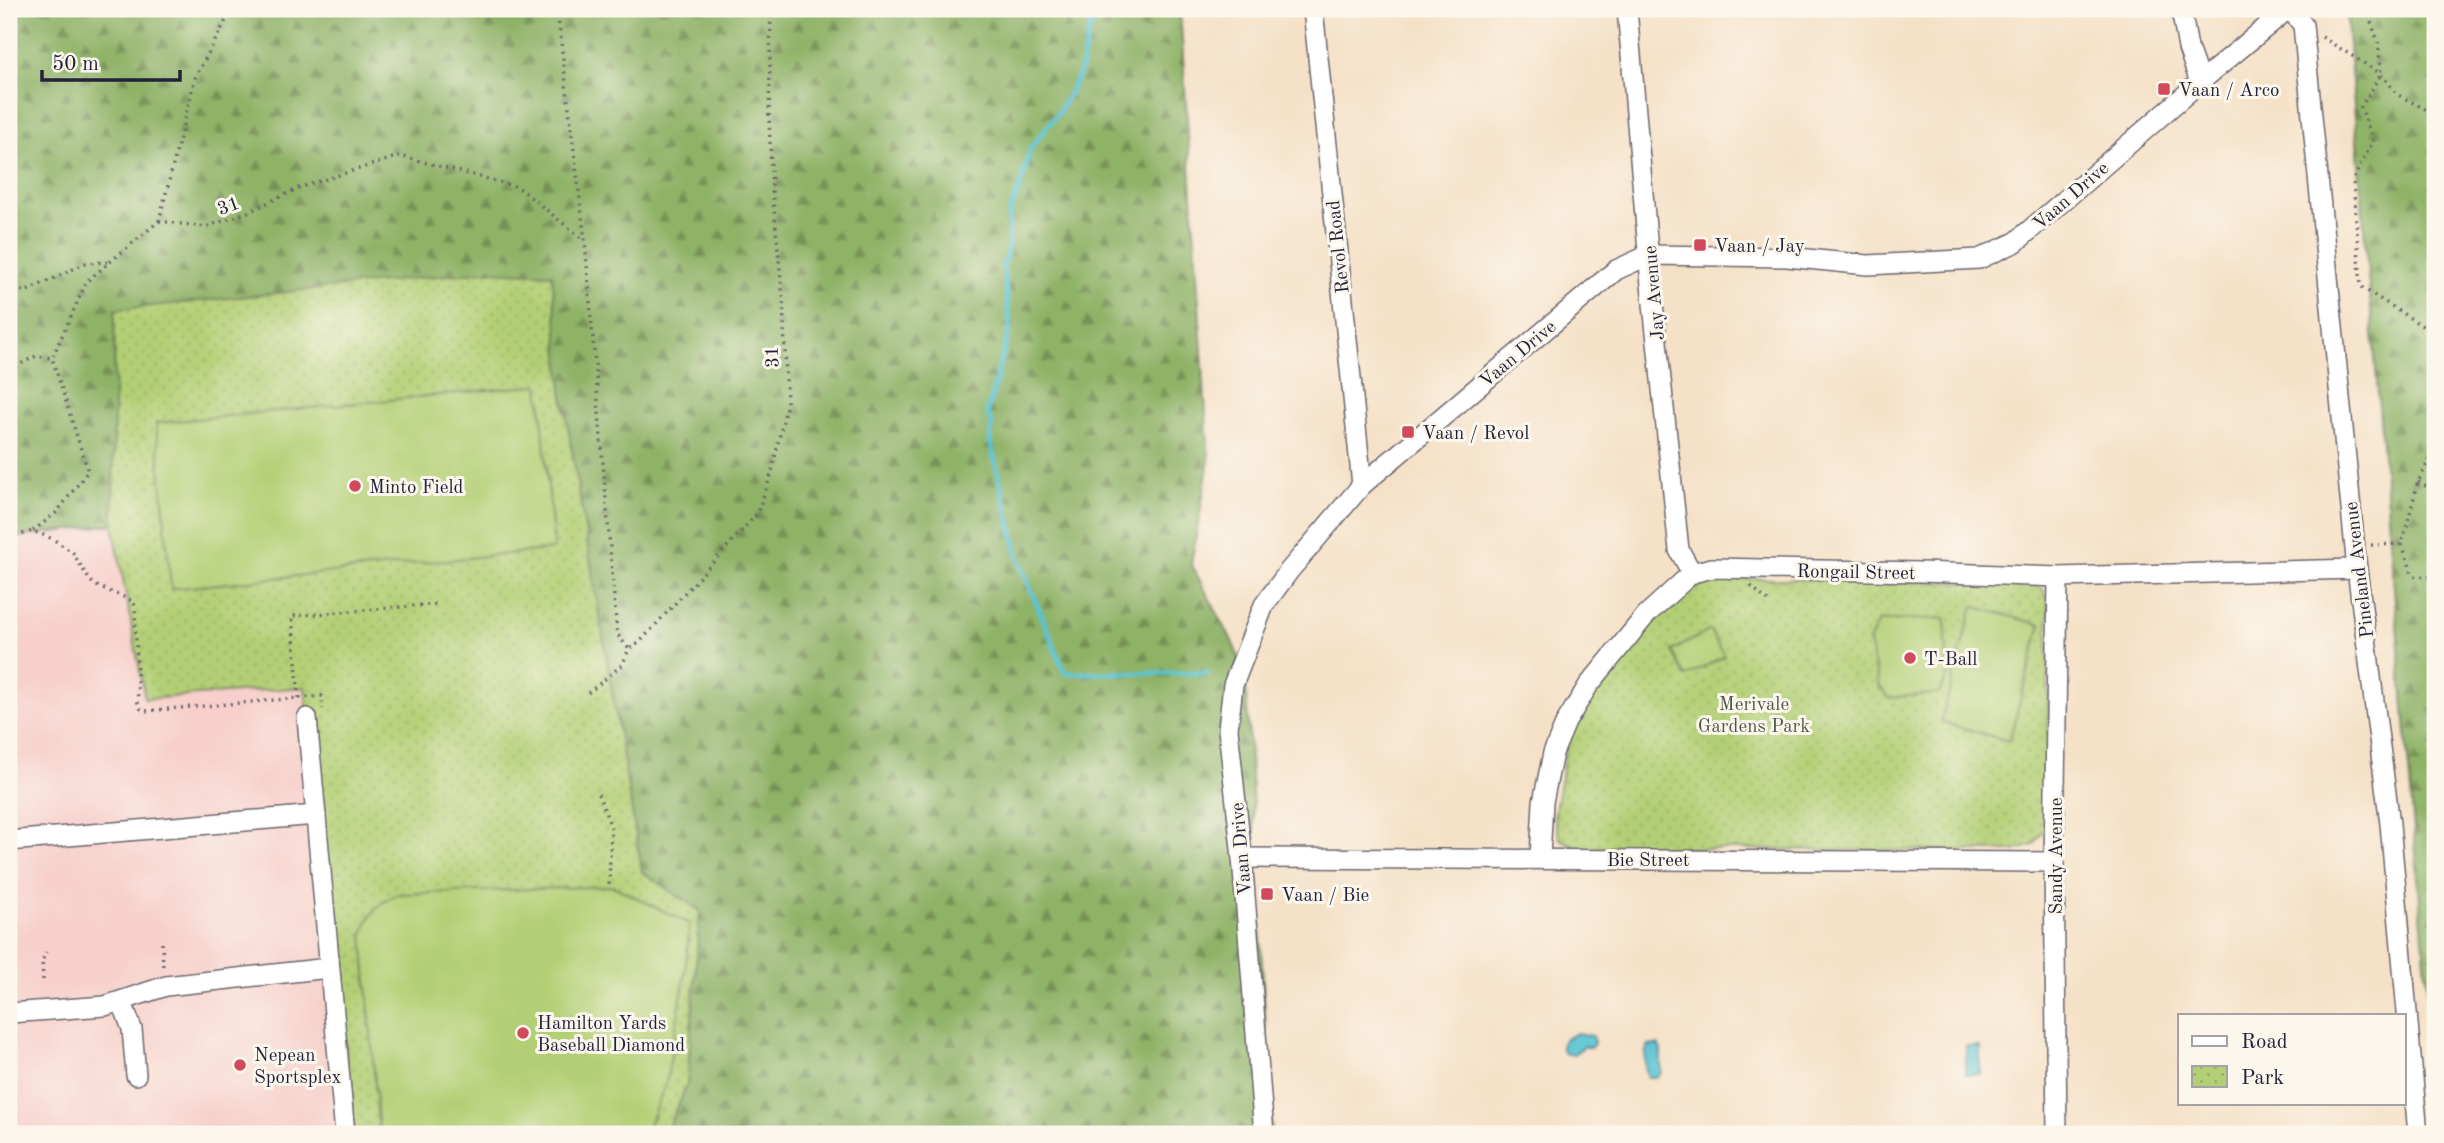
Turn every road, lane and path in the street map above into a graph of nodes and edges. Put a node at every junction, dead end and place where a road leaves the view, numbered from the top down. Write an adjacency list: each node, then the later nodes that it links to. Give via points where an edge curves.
1 (232, 9): 13 (path, via 195,78)
2 (557, 9): 14 (path)
3 (771, 9): 34 (path, 31, via 769,117 783,299 785,415 757,514)
4 (1313, 9): 23 (street, Revol Road)
5 (1627, 9): 15 (street, Jay Avenue)
6 (2181, 9): 11 (street)
7 (2289, 9): 9 (street); 11 (street, Vaan Drive)
8 (2365, 9): 10 (path, via 2378,40)
9 (2303, 25): 10 (path); 28 (street, Pineland Avenue)
10 (2381, 74): 12 (path, via 2398,94); 18 (path, via 2361,107 2373,141 2353,180 2361,287)
11 (2200, 82): 15 (street, Vaan Drive, via 2016,242 1979,259 1868,265 1787,257)
12 (2435, 114)
13 (159, 221): 14 (path, 31, via 206,227 301,187 400,156 518,187); 16 (path)
14 (585, 241): 34 (path, via 617,634)
15 (1649, 255): 23 (street, Vaan Drive, via 1616,270); 30 (street, Jay Avenue, via 1679,550)
16 (109, 262): 17 (path, via 86,263 25,292); 19 (path, via 87,281)
17 (9, 284)
18 (2435, 334)
19 (52, 358): 20 (path, via 36,356); 25 (path, via 88,471 57,512)
20 (9, 370)
21 (2435, 449): 22 (path)
22 (2418, 482): 24 (path); 27 (path)
23 (1362, 485): 42 (street, Vaan Drive, via 1264,605 1233,685 1228,729)
24 (2435, 491)
25 (33, 531): 26 (path); 37 (path, via 68,548 97,586 135,603 141,709)
26 (9, 538)
27 (2402, 544): 28 (path); 32 (path, via 2413,576)
28 (2355, 545): 29 (street, Pineland Avenue)
29 (2357, 569): 31 (street, Rongail Street); 57 (street, Pineland Avenue, via 2390,824)
30 (1692, 573): 31 (street, Rongail Street, via 1712,568); 43 (street, via 1646,615 1588,686 1566,722 1553,752 1543,802)
31 (2058, 577): 44 (street, Sandy Avenue)
32 (2435, 577)
33 (437, 604): 36 (path, via 292,616)
34 (629, 649): 35 (path, 31, via 622,664)
35 (588, 694)
36 (299, 698)
37 (286, 699)
38 (307, 718): 40 (street)
39 (598, 793): 45 (path, via 611,827)
40 (316, 815): 41 (street); 48 (street)
41 (9, 841)
42 (1242, 858): 43 (street, Bie Street); 55 (street, Vaan Drive)
43 (1540, 858): 44 (street, Bie Street)
44 (2054, 862): 56 (street, Sandy Avenue)
45 (609, 887)
46 (162, 943): 49 (path)
47 (46, 952): 50 (path)
48 (329, 968): 51 (street, via 166,986); 54 (street)
49 (163, 971)
50 (43, 979)
51 (122, 1002): 52 (street); 53 (street, via 132,1029)
52 (9, 1013)
53 (136, 1075)
54 (345, 1134)
55 (1264, 1134)
56 (2057, 1134)
57 (2418, 1134)

